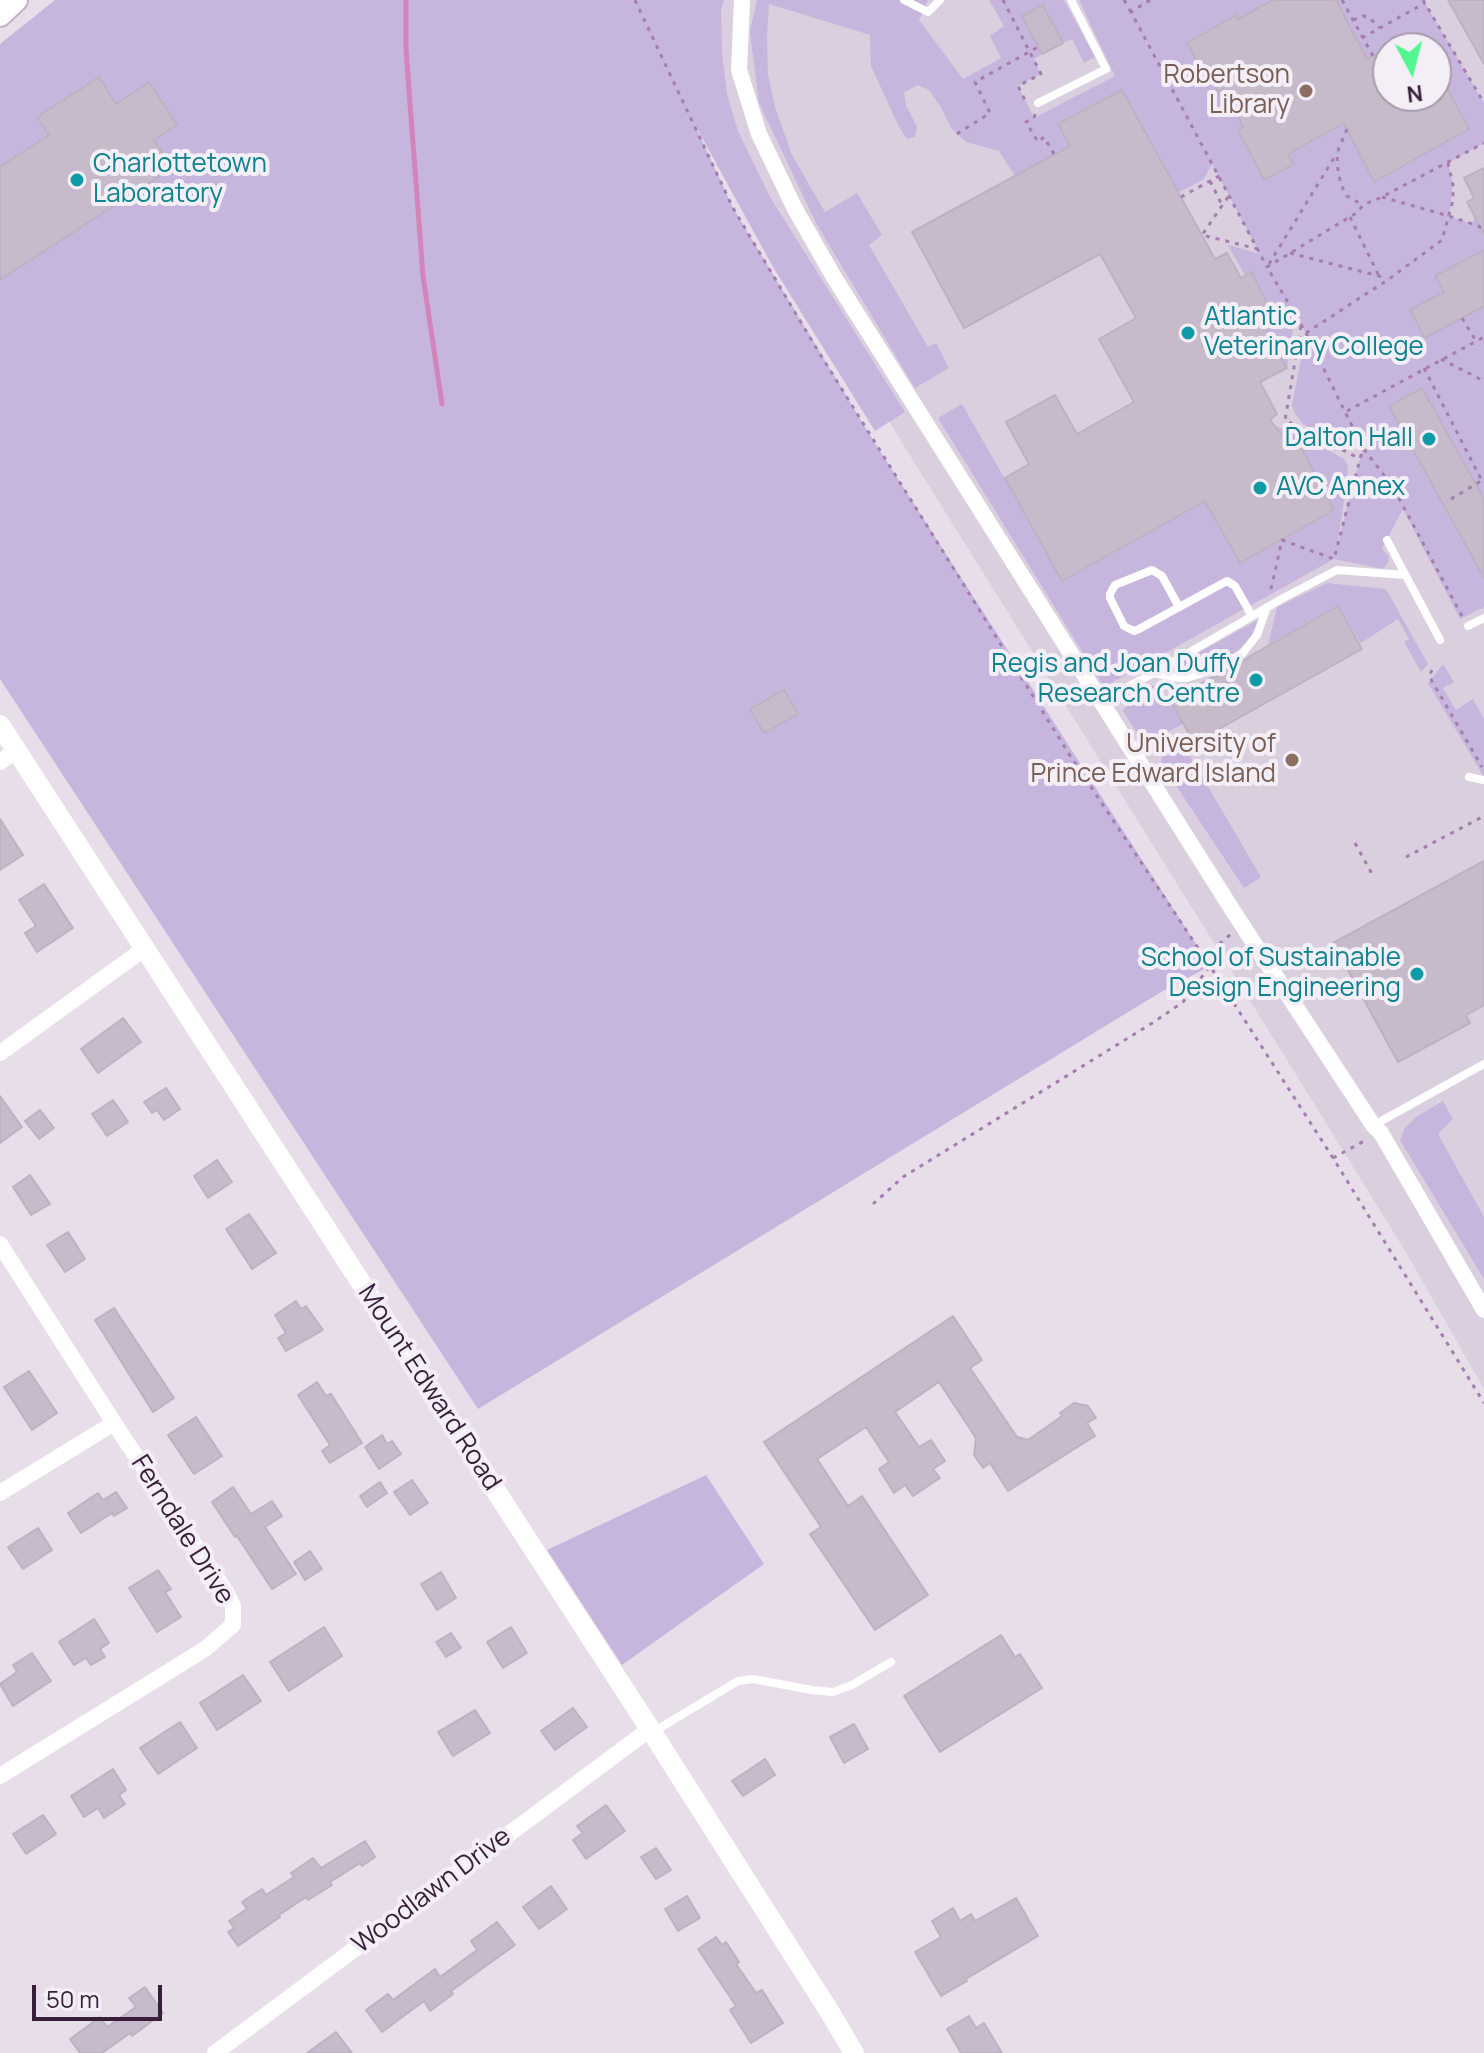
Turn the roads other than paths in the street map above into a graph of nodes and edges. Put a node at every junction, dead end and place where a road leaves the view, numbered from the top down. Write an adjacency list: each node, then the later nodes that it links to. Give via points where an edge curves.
1 (16, 0): 6 (main road)
2 (742, 0): 17 (street, via 739,70 759,134 795,209)
3 (904, 0): 4 (lane, via 928,12)
4 (940, 0)
5 (1071, 0): 7 (lane, via 1106,69)
6 (0, 15)
7 (1038, 103)
8 (1387, 540): 9 (lane)
9 (1405, 575): 11 (lane, via 1337,570); 15 (lane)
10 (1179, 607): 10 (lane, via 1134,631 1124,626 1110,594 1115,585 1152,570 1162,576); 12 (lane, via 1227,581)
11 (1267, 607): 12 (lane); 16 (lane, via 1249,647 1230,662 1187,678)
12 (1252, 616): 16 (lane)
13 (1484, 618): 14 (lane)
14 (1468, 626)
15 (1440, 640)
16 (1154, 673): 17 (lane)
17 (1102, 700): 25 (street)
18 (0, 725): 19 (street, Mount Edward Road)
19 (8, 756): 22 (street, Mount Edward Road)
20 (1469, 777): 21 (lane)
21 (1484, 780)
22 (144, 949): 23 (street); 31 (street, Mount Edward Road)
23 (0, 1053)
24 (1484, 1064): 25 (lane)
25 (1372, 1131): 27 (street, via 1381,1133)
26 (0, 1244): 28 (street, Ferndale Drive)
27 (1484, 1310)
28 (114, 1423): 29 (street); 32 (street, Ferndale Drive, via 226,1592 233,1625 205,1649)
29 (0, 1493)
30 (891, 1662): 31 (lane, via 833,1692 738,1681)
31 (651, 1731): 33 (street, Woodlawn Drive); 34 (street, Mount Edward Road)
32 (0, 1776)
33 (215, 2053)
34 (854, 2053)

